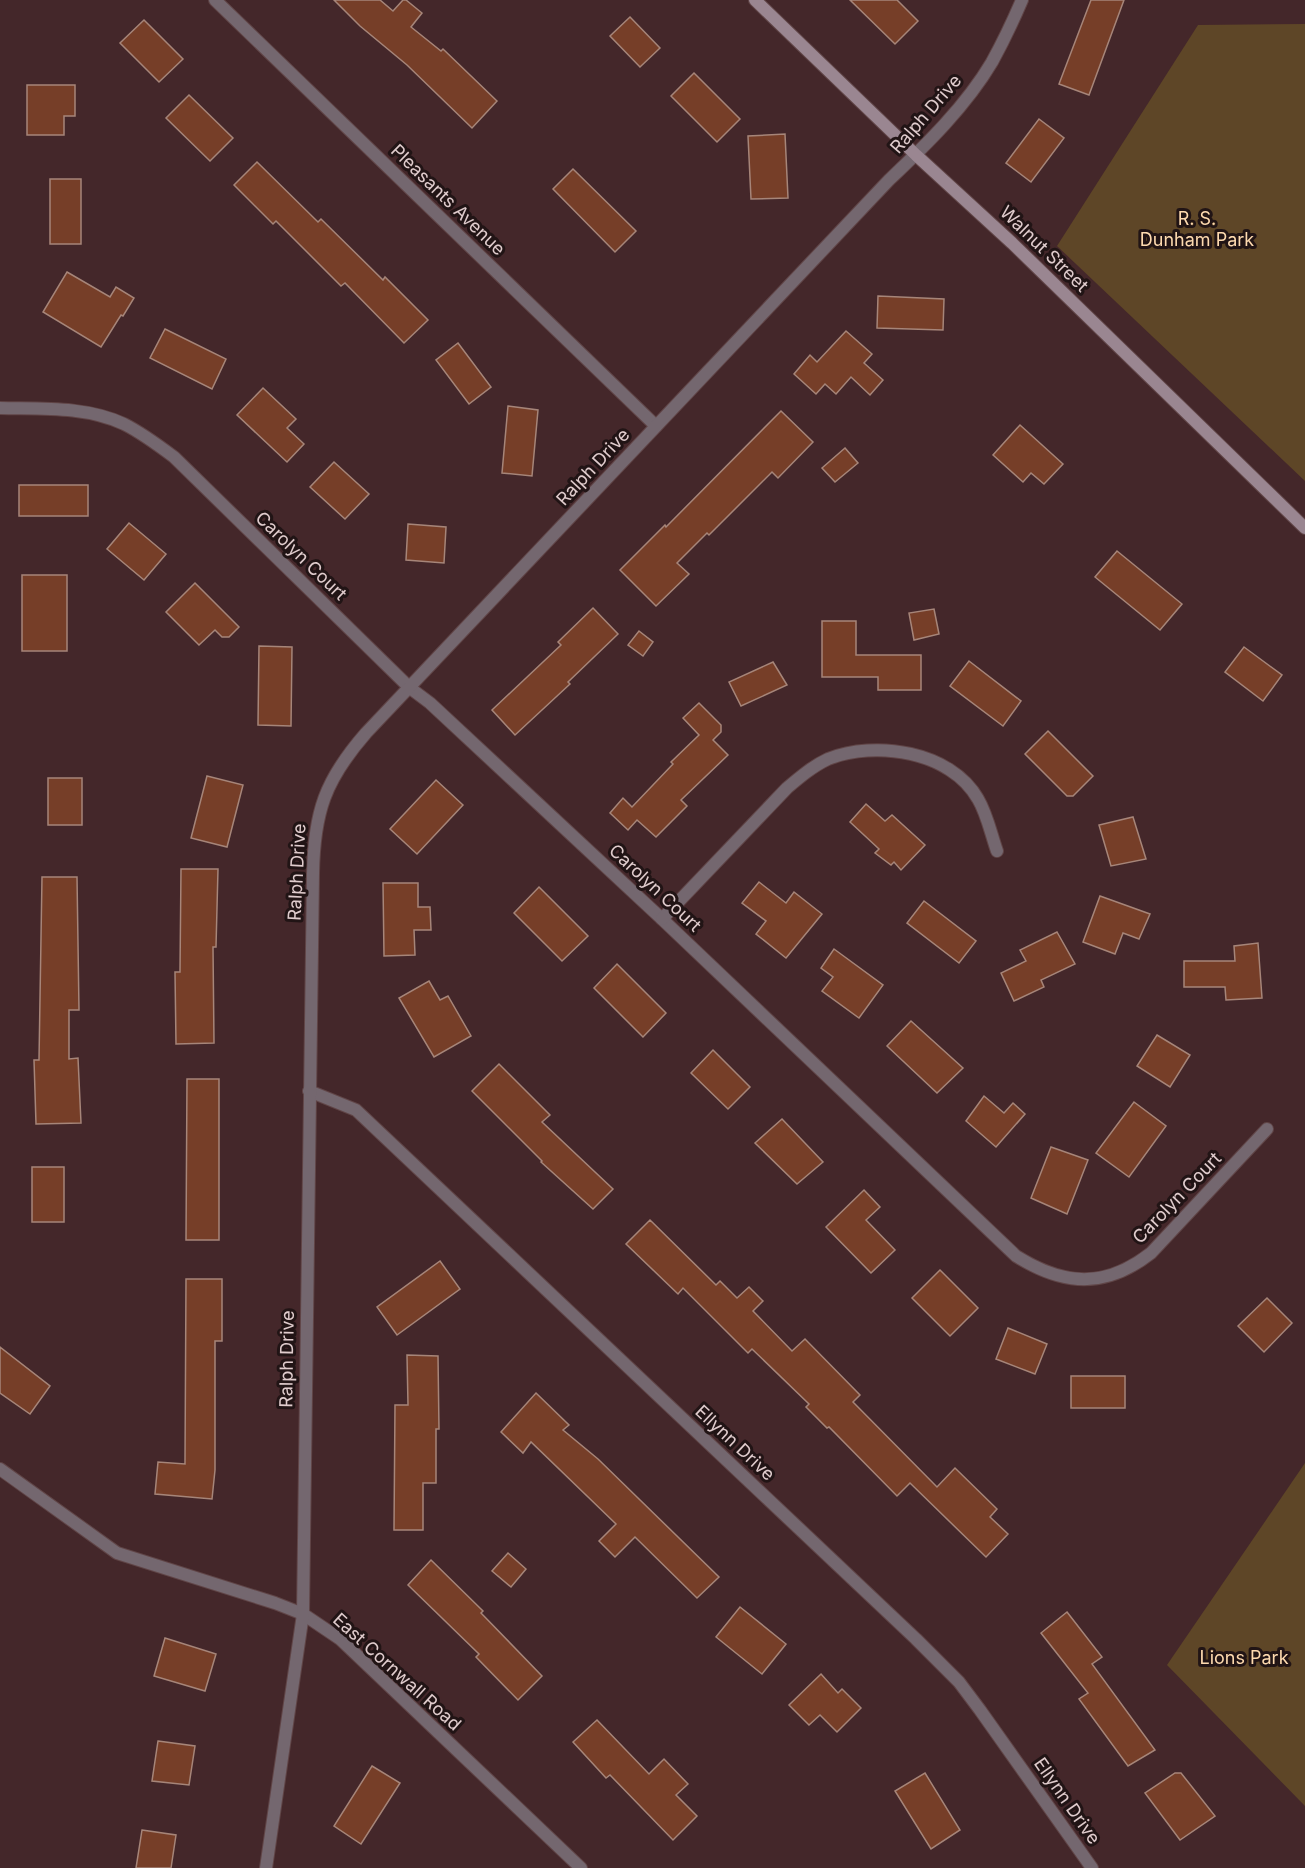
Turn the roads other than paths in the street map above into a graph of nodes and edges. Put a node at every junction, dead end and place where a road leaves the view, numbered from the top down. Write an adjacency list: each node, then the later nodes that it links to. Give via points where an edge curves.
1 (215, 0): 6 (street, Pleasants Avenue)
2 (755, 0): 4 (main road, Walnut Street)
3 (1022, 0): 4 (street, Ralph Drive, via 991,64 962,104)
4 (916, 155): 6 (street, Ralph Drive); 7 (main road, Walnut Street)
5 (0, 408): 8 (street, Carolyn Court, via 100,415 147,437 174,457)
6 (656, 426): 8 (street, Ralph Drive)
7 (1305, 528)
8 (410, 688): 10 (street, Carolyn Court); 11 (street, Ralph Drive, via 350,752 324,796 317,820)
9 (997, 851): 10 (street, via 978,799 967,784 947,769 892,750 851,752 809,770 787,788)
10 (662, 919): 12 (street, Carolyn Court, via 1016,1256 1054,1276 1098,1279 1138,1263 1151,1254)
11 (309, 1091): 14 (street, Ralph Drive); 17 (street, Ellynn Drive, via 356,1110 916,1639 959,1682)
12 (1267, 1129)
13 (0, 1469): 14 (street, East Cornwall Road, via 117,1553)
14 (303, 1614): 15 (street, Ralph Drive); 16 (street, East Cornwall Road, via 340,1639)
15 (266, 1868)
16 (581, 1868)
17 (1092, 1868)

